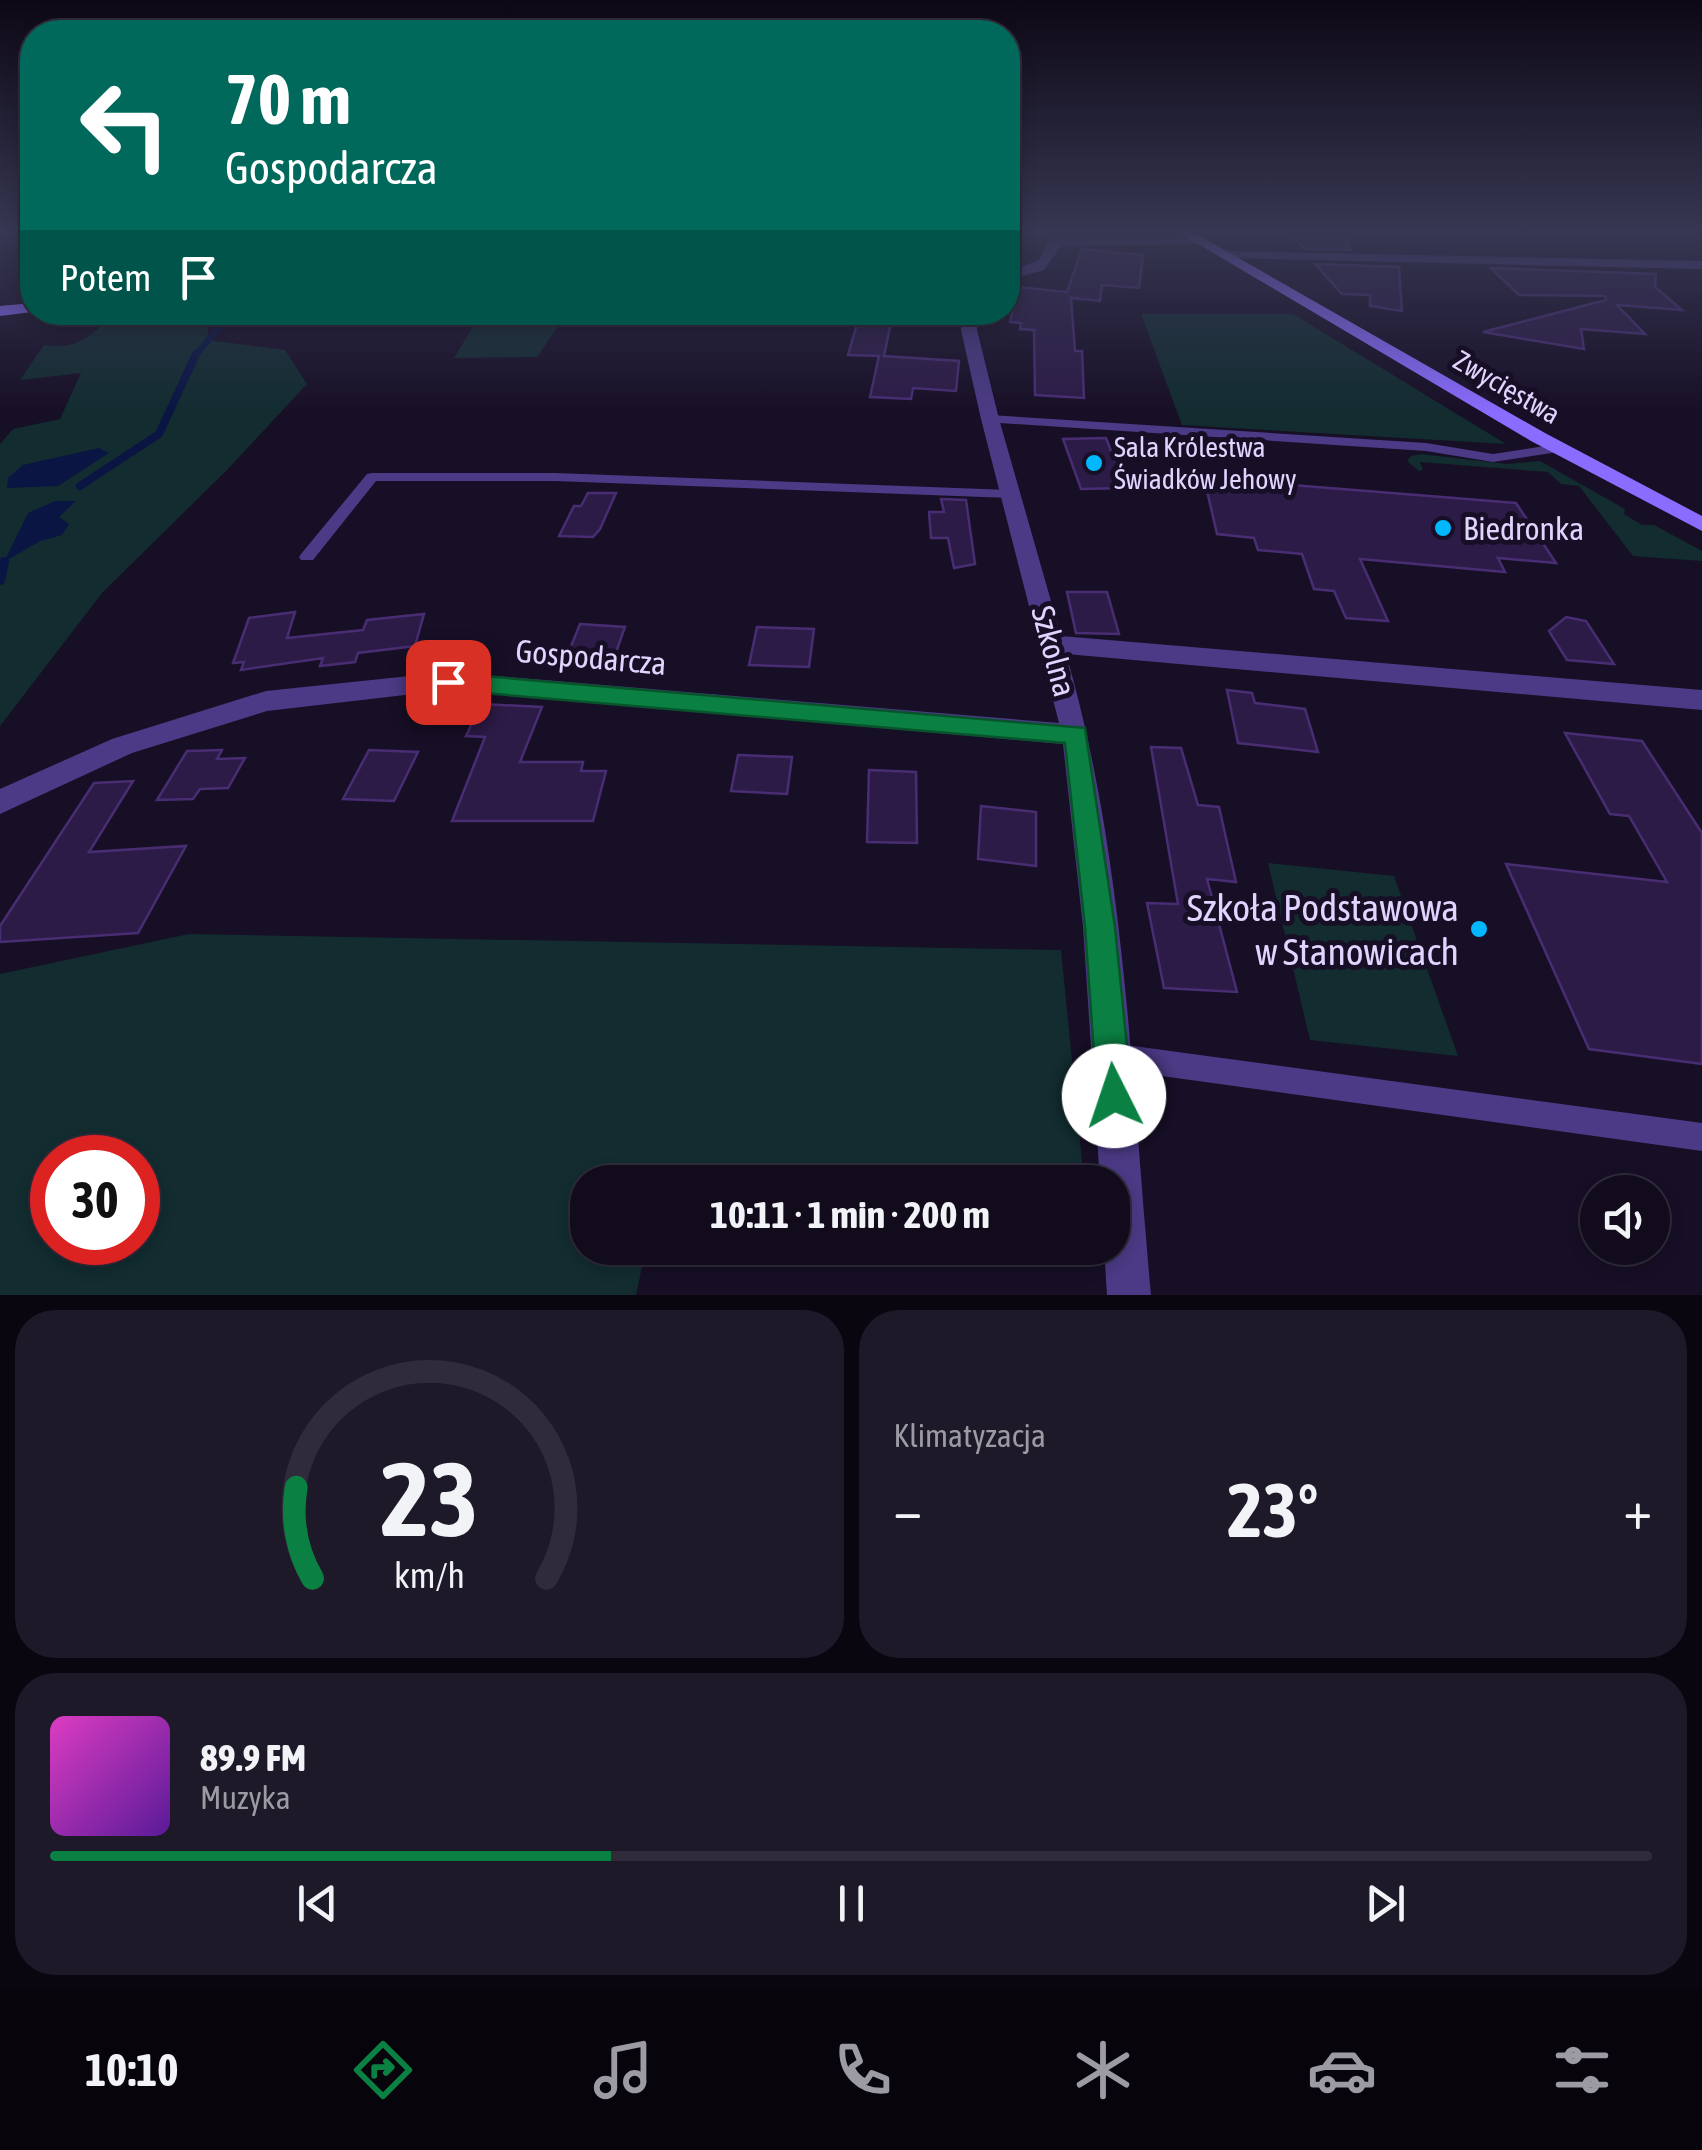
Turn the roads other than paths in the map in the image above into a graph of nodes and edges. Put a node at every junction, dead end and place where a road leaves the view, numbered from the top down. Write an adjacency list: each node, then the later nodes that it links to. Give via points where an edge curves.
1 (1293, 292): 4 (main road, Zwycięstwa)
2 (970, 325): 3 (street, Szkolna)
3 (990, 419): 4 (lane, via 1426,447 1493,458); 5 (street, Szkolna)
4 (1558, 448): 6 (main road, Zwycięstwa)
5 (1010, 494): 7 (lane, via 372,477); 8 (street, Szkolna)
6 (1702, 525)
7 (307, 557)
8 (1052, 644): 9 (street); 10 (street, Szkolna)
9 (1702, 700)
10 (1076, 734): 11 (street, Gospodarcza, via 448,682 266,701 122,746); 12 (street, Szkolna)
11 (0, 802)
12 (1111, 1056): 13 (lane); 14 (street, Szkolna)
13 (1702, 1137)
14 (1129, 1295)

